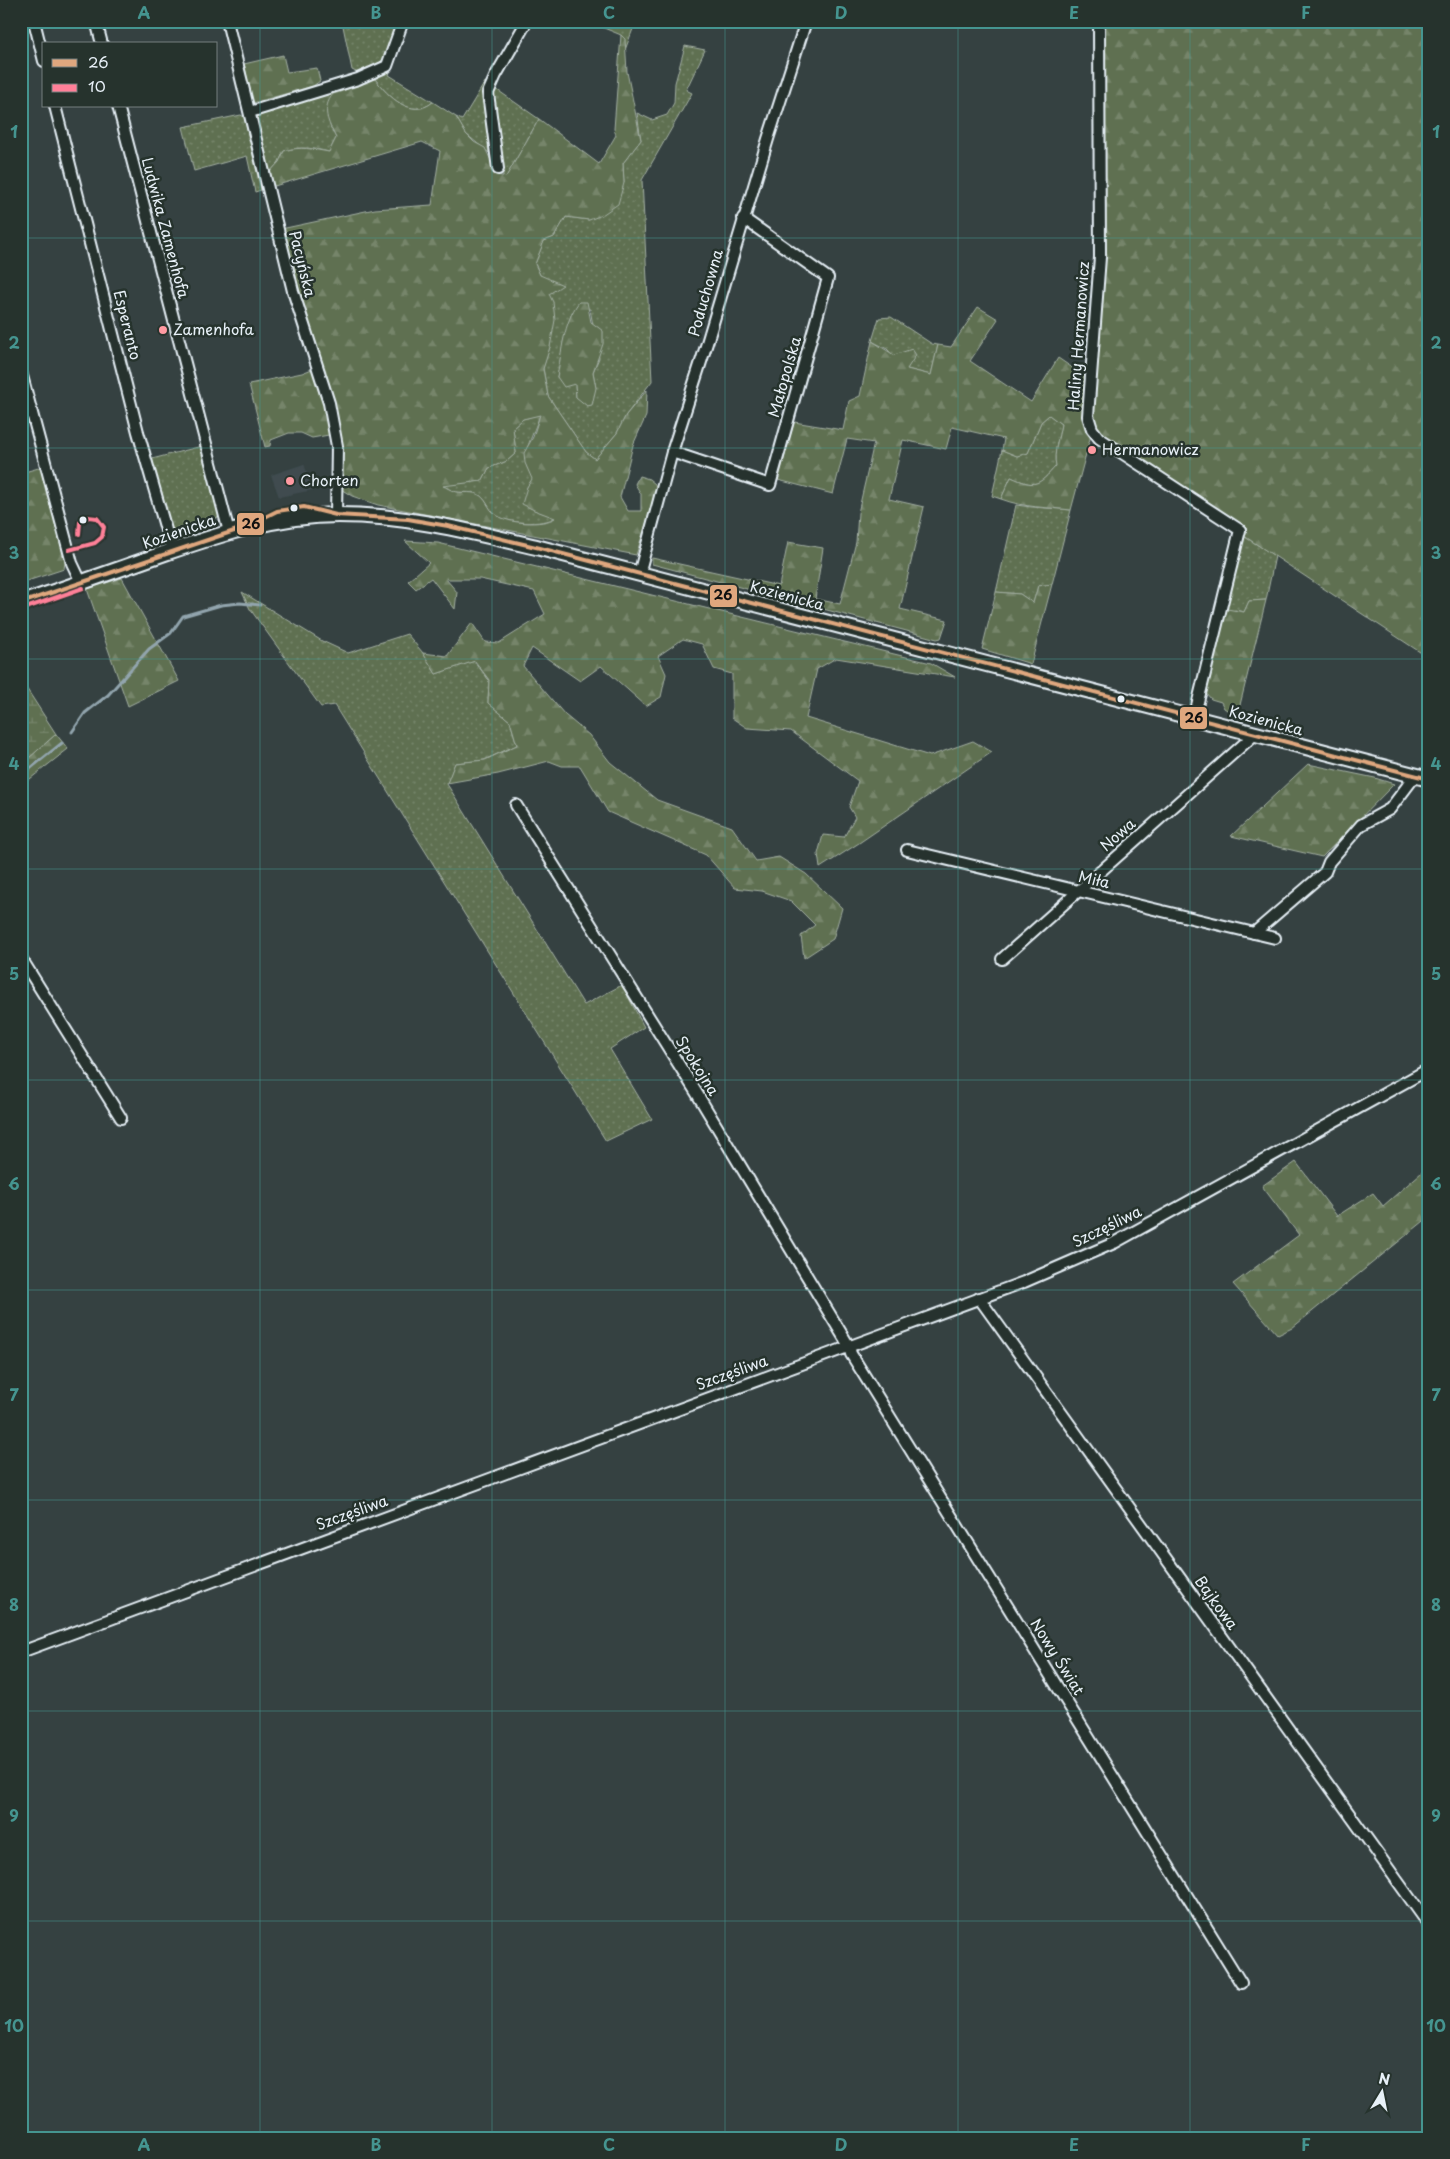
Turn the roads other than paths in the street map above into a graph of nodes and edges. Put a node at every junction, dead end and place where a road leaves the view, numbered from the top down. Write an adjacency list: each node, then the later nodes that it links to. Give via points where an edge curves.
1 (34, 21): 9 (street)
2 (96, 21): 8 (street)
3 (227, 21): 12 (street, Pacyńska)
4 (403, 21): 12 (street, via 387,66 358,79)
5 (527, 21): 13 (street, via 488,93)
6 (806, 21): 14 (street, Poduchowna)
7 (1099, 21): 23 (street, Haliny Hermanowicz, via 1100,257 1088,416 1099,438 1240,530)
8 (101, 42)
9 (42, 52)
10 (56, 108): 19 (street, Esperanto, via 138,432)
11 (119, 108): 18 (street, Ludwika Zamenhofa)
12 (250, 112): 17 (street, Pacyńska, via 293,291 329,403 337,446)
13 (498, 169)
14 (743, 218): 16 (street, Poduchowna); 16 (street, Małopolska, via 828,278 770,485)
15 (21, 372): 21 (street, via 72,563)
16 (672, 452): 20 (street, Poduchowna)
17 (336, 515): 18 (main road, Kozienicka, via 286,520); 20 (main road, Kozienicka, via 383,517 448,526)
18 (229, 532): 19 (main road, Kozienicka)
19 (172, 551): 21 (main road, Kozienicka)
20 (638, 574): 23 (main road, Kozienicka)
21 (82, 582): 22 (main road, Kozienicka)
22 (21, 603)
23 (1194, 718): 24 (main road, Kozienicka)
24 (1254, 735): 25 (main road, Kozienicka); 28 (street, Nowa)
25 (1422, 778): 29 (street, via 1390,809 1361,825 1325,872)
26 (516, 805): 36 (street, Spokojna, via 696,1092)
27 (907, 850): 28 (street, Miła)
28 (1077, 891): 29 (street, Miła); 32 (street, Nowa)
29 (1254, 933): 30 (street, Miła)
30 (1275, 938)
31 (21, 958): 34 (street)
32 (1002, 959)
33 (1429, 1069): 35 (street, Szczęśliwa, via 1114,1243)
34 (121, 1118)
35 (979, 1298): 36 (street, Szczęśliwa); 38 (street, Bajkowa)
36 (849, 1346): 37 (street, Szczęśliwa); 39 (street, Nowy Świat, via 856,1363)
37 (21, 1652)
38 (1429, 1925)
39 (1241, 1983)

